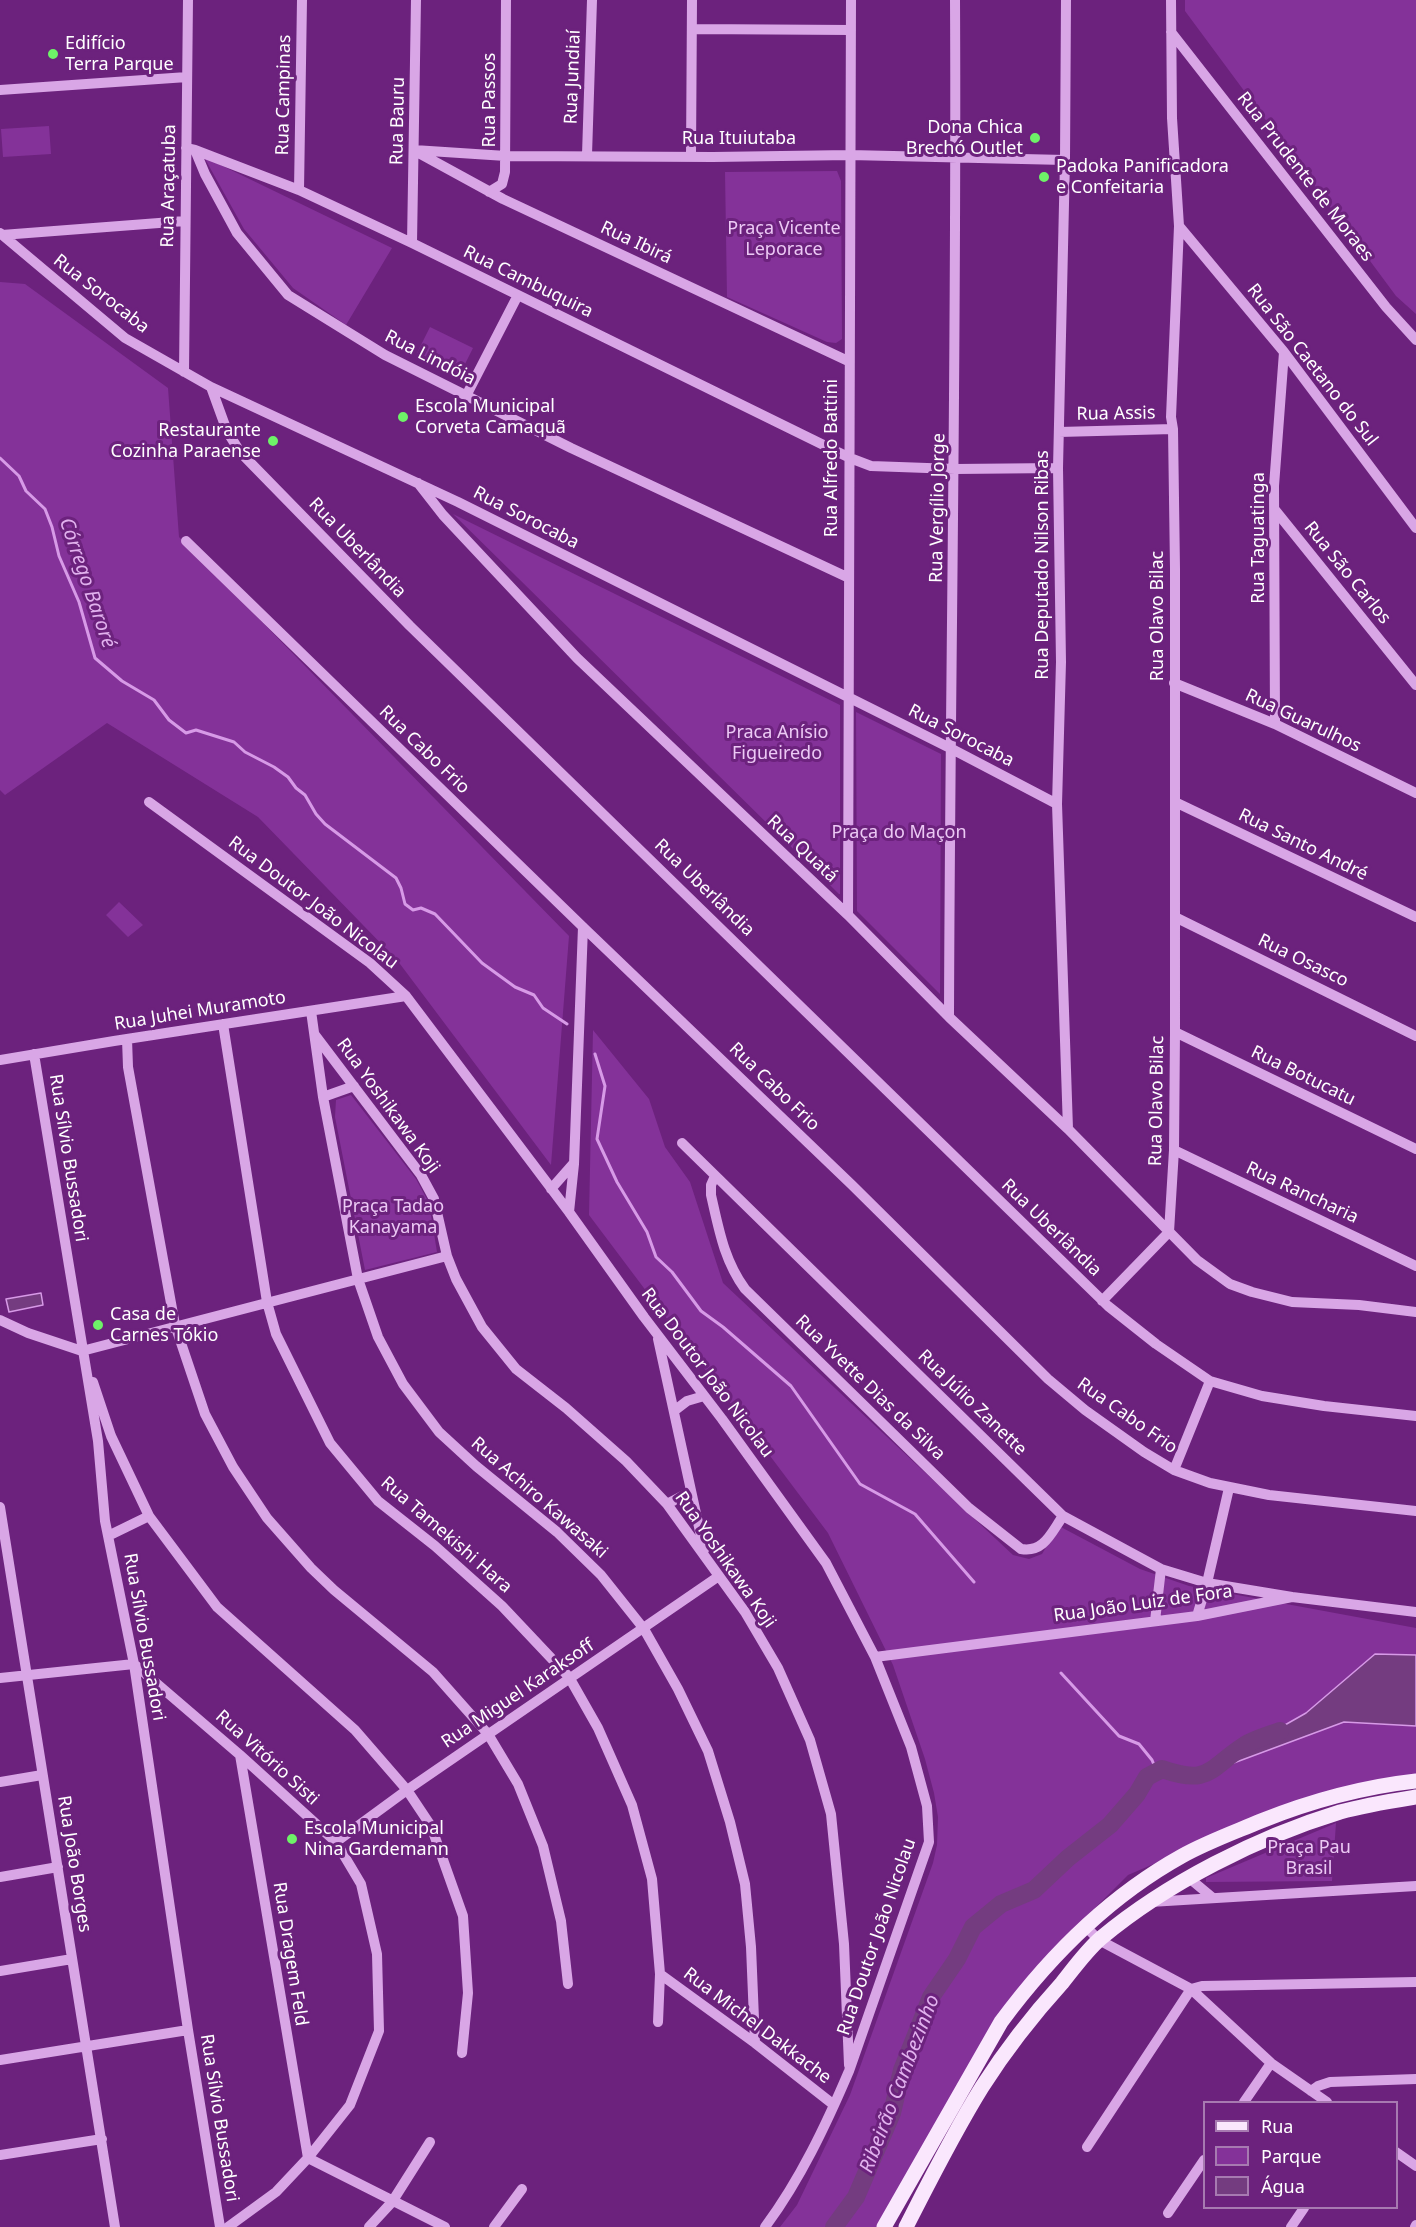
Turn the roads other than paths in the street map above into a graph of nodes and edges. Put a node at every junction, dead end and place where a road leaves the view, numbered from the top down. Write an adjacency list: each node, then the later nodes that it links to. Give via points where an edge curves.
1 (188, 0): 14 (street, Rua Araçatuba)
2 (302, 0): 24 (street, Rua Campinas)
3 (416, 0): 17 (street, Rua Bauru)
4 (506, 0): 20 (street, Rua Passos)
5 (592, 0): 18 (street, Rua Jundiaí)
6 (692, 0): 11 (street)
7 (851, 0): 12 (street, Rua Alfredo Battini)
8 (955, 0): 22 (street, Rua Vergílio Jorge)
9 (1066, 0): 23 (street, Rua Deputado Nilson Ribas)
10 (1171, 0): 13 (street, Rua Olavo Bilac)
11 (692, 29): 12 (street); 21 (street)
12 (850, 30): 19 (street, Rua Alfredo Battini)
13 (1171, 32): 27 (street, Rua Olavo Bilac); 31 (street, Rua Prudente de Moraes)
14 (187, 77): 15 (street); 16 (street, Rua Araçatuba)
15 (0, 90)
16 (191, 149): 24 (street, Rua Cambuquira); 26 (street, Rua Araçatuba); 36 (street, Rua Lindóia, via 237,233 288,295 385,355)
17 (414, 150): 20 (street, Rua Ituiutaba); 25 (street, Rua Ibirá); 29 (street, Rua Bauru)
18 (587, 155): 20 (street, Rua Ituiutaba); 21 (street, Rua Ituiutaba)
19 (850, 155): 21 (street, Rua Ituiutaba); 22 (street, Rua Ituiutaba); 33 (street, Rua Alfredo Battini)
20 (506, 156): 25 (street, Rua Passos, via 502,184)
21 (691, 156)
22 (956, 158): 23 (street, Rua Ituiutaba); 41 (street, Rua Vergílio Jorge)
23 (1065, 160): 38 (street, Rua Deputado Nilson Ribas)
24 (299, 190): 29 (street, Rua Cambuquira)
25 (489, 192): 33 (street, Rua Ibirá)
26 (185, 221): 28 (street); 34 (street, Rua Araçatuba)
27 (1179, 226): 32 (street, Rua São Caetano do Sul); 37 (street, Rua Olavo Bilac)
28 (1, 234): 34 (street, Rua Sorocaba, via 125,338)
29 (412, 243): 30 (street, Rua Cambuquira)
30 (518, 295): 36 (street); 39 (street, Rua Cambuquira)
31 (1416, 340)
32 (1284, 352): 44 (street, Rua Taguatinga); 46 (street, Rua São Caetano do Sul)
33 (848, 361): 39 (street, Rua Alfredo Battini)
34 (184, 372): 35 (street, Rua Sorocaba)
35 (212, 387): 42 (street, Rua Sorocaba); 86 (street, Rua Uberlândia, via 227,431 256,469 410,626)
36 (466, 396): 48 (street, Rua Lindóia)
37 (1173, 429): 38 (street, Rua Assis); 49 (street, Rua Olavo Bilac)
38 (1059, 432): 40 (street, Rua Deputado Nilson Ribas)
39 (850, 459): 41 (street, Rua Cambuquira, via 871,466); 48 (street, Rua Alfredo Battini)
40 (1058, 468): 41 (street, Rua Cambuquira); 57 (street, Rua Deputado Nilson Ribas, via 1061,662)
41 (955, 469): 53 (street, Rua Vergílio Jorge)
42 (418, 483): 43 (street, Rua Sorocaba); 45 (street, Rua Quatá)
43 (458, 502): 45 (street); 51 (street, Rua Sorocaba)
44 (1275, 510): 50 (street, Rua São Carlos); 52 (street, Rua Taguatinga)
45 (443, 515): 58 (street, Rua Quatá, via 577,658)
46 (1416, 528)
47 (186, 541): 61 (street, Rua Cabo Frio)
48 (849, 578): 51 (street, Rua Alfredo Battini)
49 (1174, 683): 52 (street, Rua Guarulhos); 56 (street, Rua Olavo Bilac)
50 (1416, 685)
51 (849, 698): 53 (street, Rua Sorocaba); 58 (street, Rua Alfredo Battini)
52 (1275, 724): 54 (street, Rua Guarulhos)
53 (950, 748): 57 (street, Rua Sorocaba); 64 (street, Rua Vergílio Jorge)
54 (1416, 793)
55 (149, 802): 62 (street, Rua Doutor João Nicolau, via 369,963)
56 (1175, 802): 59 (street, Rua Olavo Bilac); 60 (street, Rua Santo André)
57 (1057, 804): 74 (street, Rua Deputado Nilson Ribas)
58 (848, 915): 64 (street, Rua Quatá)
59 (1175, 917): 66 (street, Rua Olavo Bilac); 68 (street, Rua Osasco)
60 (1416, 917)
61 (583, 927): 78 (street); 99 (street, Rua Cabo Frio, via 1048,1379 1085,1410)
62 (406, 996): 63 (street, Rua Juhei Muramoto); 80 (street, Rua Doutor João Nicolau)
63 (311, 1011): 65 (street, Rua Juhei Muramoto); 67 (street, Rua Achiro Kawasaki)
64 (949, 1017): 74 (street, Rua Quatá)
65 (223, 1024): 69 (street, Rua Juhei Muramoto); 87 (street, Rua Tamekishi Hara)
66 (1175, 1032): 76 (street, Rua Botucatu); 77 (street, Rua Olavo Bilac)
67 (315, 1035): 72 (street, Rua Yoshikawa Koji); 73 (street, Rua Achiro Kawasaki)
68 (1416, 1036)
69 (127, 1039): 70 (street, Rua Juhei Muramoto); 90 (street, via 128,1067)
70 (34, 1054): 71 (street, Rua Juhei Muramoto); 92 (street, Rua Sílvio Bussadori)
71 (0, 1060)
72 (354, 1086): 73 (street); 83 (street, Rua Yoshikawa Koji, via 422,1175 434,1199)
73 (323, 1098): 85 (street, Rua Achiro Kawasaki)
74 (1068, 1129): 82 (street, Rua Quatá)
75 (682, 1143): 79 (street, Rua Júlio Zanette)
76 (1416, 1149)
77 (1174, 1150): 82 (street, Rua Olavo Bilac); 84 (street, Rua Rancharia)
78 (574, 1164): 80 (street); 81 (street)
79 (715, 1176): 106 (street, Rua Júlio Zanette); 106 (street, Rua Yvette Dias da Silva, via 711,1196 726,1256 745,1289 952,1492 1021,1549 1031,1551 1040,1547)
80 (551, 1190): 81 (street, Rua Doutor João Nicolau)
81 (569, 1212): 91 (street, Rua Doutor João Nicolau)
82 (1169, 1232): 86 (street); 88 (street, Rua Quatá, via 1197,1260 1230,1284 1252,1292 1292,1302)
83 (447, 1256): 85 (street); 102 (street, Rua Yoshikawa Koji, via 482,1327 516,1369 618,1454)
84 (1416, 1266)
85 (358, 1279): 87 (street); 117 (street, Rua Achiro Kawasaki, via 378,1337 404,1384 439,1432 557,1532 601,1575)
86 (1102, 1301): 93 (street, Rua Uberlândia)
87 (267, 1302): 90 (street); 121 (street, Rua Tamekishi Hara, via 276,1334 330,1443 378,1501 502,1606)
88 (1416, 1312)
89 (0, 1320): 92 (street)
90 (175, 1325): 92 (street); 123 (street, via 205,1414 233,1467 267,1518 334,1590 433,1672)
91 (657, 1334): 94 (street, Rua Doutor João Nicolau); 95 (street)
92 (82, 1351): 97 (street); 98 (street, Rua Sílvio Bussadori)
93 (1210, 1381): 96 (street, Rua Uberlândia, via 1252,1394 1304,1403); 99 (street)
94 (704, 1396): 95 (street, via 687,1401); 118 (street, Rua Doutor João Nicolau, via 826,1563)
95 (674, 1411): 101 (street)
96 (1416, 1416)
97 (111, 1436): 98 (street); 105 (street)
98 (98, 1441): 107 (street, Rua Sílvio Bussadori)
99 (1174, 1470): 100 (street, Rua Cabo Frio)
100 (1229, 1488): 104 (street, Rua Cabo Frio); 112 (street)
101 (690, 1492): 102 (street); 108 (street)
102 (667, 1504): 108 (street, Rua Yoshikawa Koji)
103 (0, 1507): 110 (street, Rua João Borges)
104 (1416, 1511)
105 (149, 1516): 107 (street); 128 (street, via 216,1607 355,1730)
106 (1064, 1516): 109 (street, Rua Júlio Zanette)
107 (108, 1536): 119 (street, Rua Sílvio Bussadori)
108 (706, 1556): 111 (street, Rua Yoshikawa Koji)
109 (1161, 1569): 112 (street, Rua Júlio Zanette); 116 (street)
110 (5, 1575): 120 (street, Rua João Borges)
111 (719, 1576): 117 (street, Rua Miguel Karaksoff); 152 (street, Rua Yoshikawa Koji, via 778,1668 810,1740 831,1814 844,1944)
112 (1207, 1583): 113 (street, Rua Júlio Zanette); 115 (street)
113 (1292, 1597): 114 (street, Rua João Luiz de Fora); 115 (street, Rua João Luiz de Fora)
114 (1416, 1612)
115 (1197, 1616): 116 (street, Rua João Luiz de Fora)
116 (1155, 1621): 118 (street, Rua João Luiz de Fora)
117 (644, 1629): 121 (street, Rua Miguel Karaksoff); 147 (street, Rua Achiro Kawasaki, via 708,1751 730,1822 745,1884)
118 (875, 1657): 152 (street, Rua Doutor João Nicolau, via 923,1787 929,1842)
119 (134, 1664): 120 (street); 124 (street, Rua Vitório Sisti); 146 (street, Rua Sílvio Bussadori)
120 (27, 1674): 122 (street); 125 (street, Rua João Borges)
121 (569, 1677): 123 (street, Rua Miguel Karaksoff); 141 (street, Rua Tamekishi Hara, via 598,1728 632,1805 652,1879)
122 (0, 1678)
123 (488, 1734): 128 (street, Rua Miguel Karaksoff); 143 (street, via 518,1784 543,1846 561,1922)
124 (240, 1755): 130 (street, Rua Vitório Sisti); 163 (street, Rua Dragem Feld)
125 (42, 1775): 127 (street); 131 (street, Rua João Borges)
126 (1416, 1781): 137 (main road, via 1338,1795 1232,1833 1183,1855 1121,1897)
127 (0, 1782)
128 (407, 1790): 130 (street, Rua Miguel Karaksoff); 149 (street, via 431,1826 462,1916 468,1992)
129 (1416, 1797): 133 (main road, via 1330,1816)
130 (336, 1842): 163 (street, Rua Vitório Sisti, via 361,1884 377,1954 379,2031 350,2106)
131 (57, 1867): 132 (street); 139 (street, Rua João Borges)
132 (0, 1876)
133 (1188, 1878): 135 (street); 136 (main road)
134 (1416, 1886): 135 (street)
135 (1213, 1898): 136 (street)
136 (1148, 1902): 138 (main road)
137 (1086, 1927): 138 (street); 177 (main road, via 1040,1973 1001,2022)
138 (1099, 1940): 144 (street); 178 (main road, via 1042,2006 983,2086)
139 (72, 1959): 140 (street); 148 (street, Rua João Borges)
140 (0, 1971)
141 (660, 1974): 145 (street, Rua Tamekishi Hara); 147 (street, Rua Michel Dakkache)
142 (1416, 1982): 144 (street)
143 (568, 1984)
144 (1191, 1989): 151 (street); 160 (street)
145 (658, 2022)
146 (188, 2030): 148 (street); 171 (street, Rua Sílvio Bussadori)
147 (755, 2043): 157 (street, Rua Michel Dakkache)
148 (87, 2046): 150 (street); 158 (street, Rua João Borges)
149 (462, 2053)
150 (0, 2060)
151 (1271, 2063): 154 (street); 155 (street)
152 (849, 2071): 157 (street, Rua Doutor João Nicolau)
153 (1416, 2079): 154 (street, via 1330,2082)
154 (1311, 2091): 156 (street)
155 (1245, 2101)
156 (1324, 2101)
157 (834, 2105): 176 (street, Rua Doutor João Nicolau, via 782,2204)
158 (102, 2139): 162 (street); 170 (street, Rua João Borges)
159 (430, 2142): 167 (street)
160 (1087, 2147)
161 (1398, 2153): 165 (street)
162 (0, 2155)
163 (308, 2158): 167 (street); 172 (street, Rua Vitório Sisti, via 276,2192)
164 (1203, 2162): 169 (street)
165 (1416, 2166)
166 (522, 2190): 175 (street)
167 (392, 2202): 173 (street); 174 (street)
168 (1303, 2209): 179 (street)
169 (1168, 2214)
170 (115, 2227)
171 (220, 2227)
172 (228, 2227)
173 (369, 2227)
174 (445, 2227)
175 (494, 2227)
176 (765, 2227)
177 (884, 2227)
178 (906, 2227)
179 (1291, 2227)

